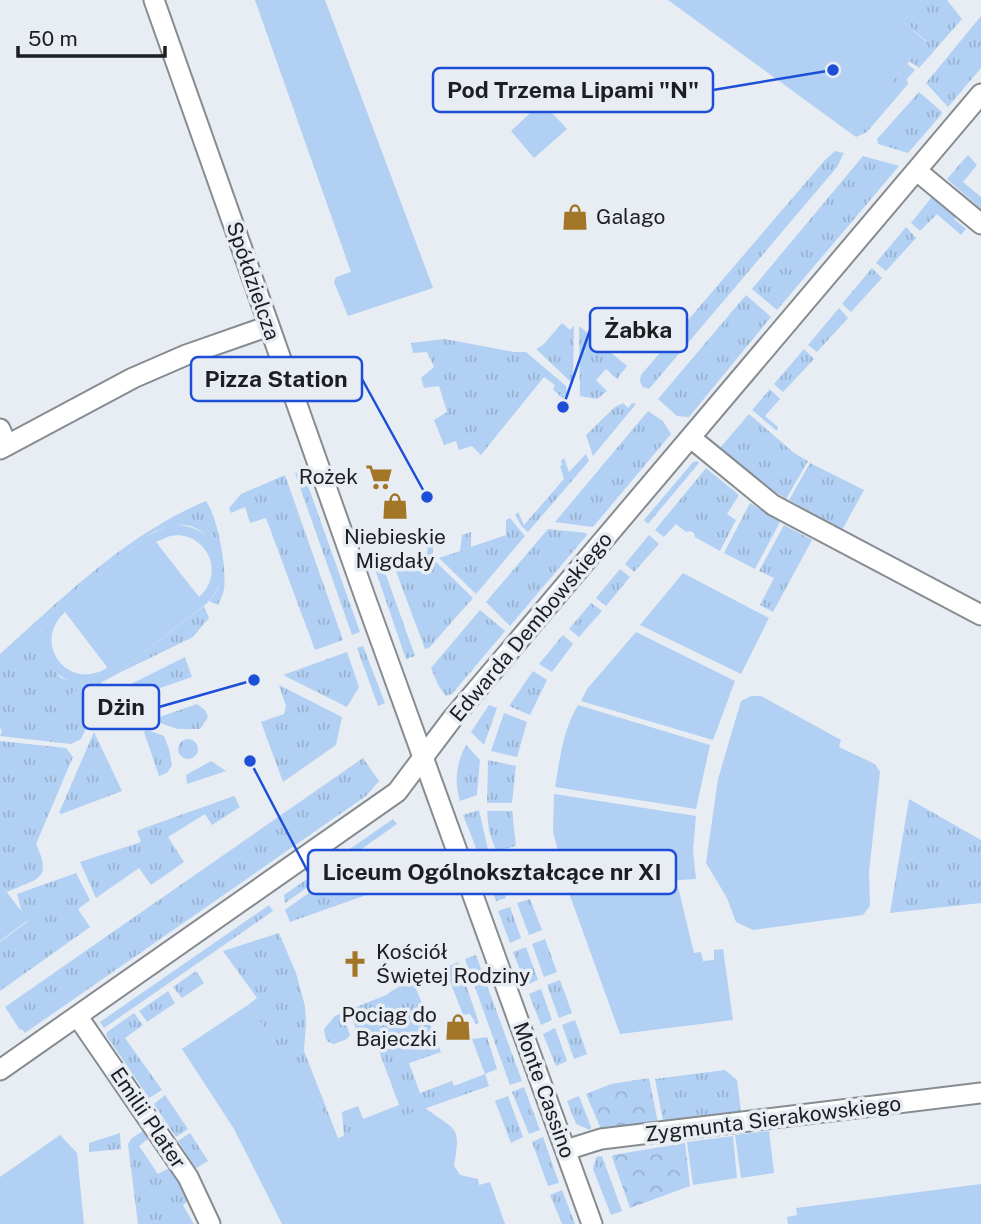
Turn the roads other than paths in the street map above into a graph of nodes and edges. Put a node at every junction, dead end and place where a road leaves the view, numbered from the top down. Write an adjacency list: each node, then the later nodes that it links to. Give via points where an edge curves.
1 (154, 0): 5 (street, Spółdzielcza)
2 (981, 94): 3 (street, Edwarda Dembowskiego)
3 (917, 171): 4 (street); 6 (street, Edwarda Dembowskiego)
4 (981, 224)
5 (269, 326): 7 (street, via 186,355); 9 (street, Spółdzielcza)
6 (691, 438): 8 (street, via 773,505); 9 (street, Edwarda Dembowskiego)
7 (2, 441)
8 (981, 615)
9 (424, 758): 10 (street, Edwarda Dembowskiego, via 397,792); 13 (street, Monte Cassino)
10 (78, 1017): 11 (street, Edwarda Dembowskiego); 14 (street, Emilii Plater, via 188,1177)
11 (0, 1070)
12 (981, 1093): 13 (street, Zygmunta Sierakowskiego, via 601,1139)
13 (566, 1150): 15 (street, Monte Cassino)
14 (211, 1224)
15 (592, 1224)

